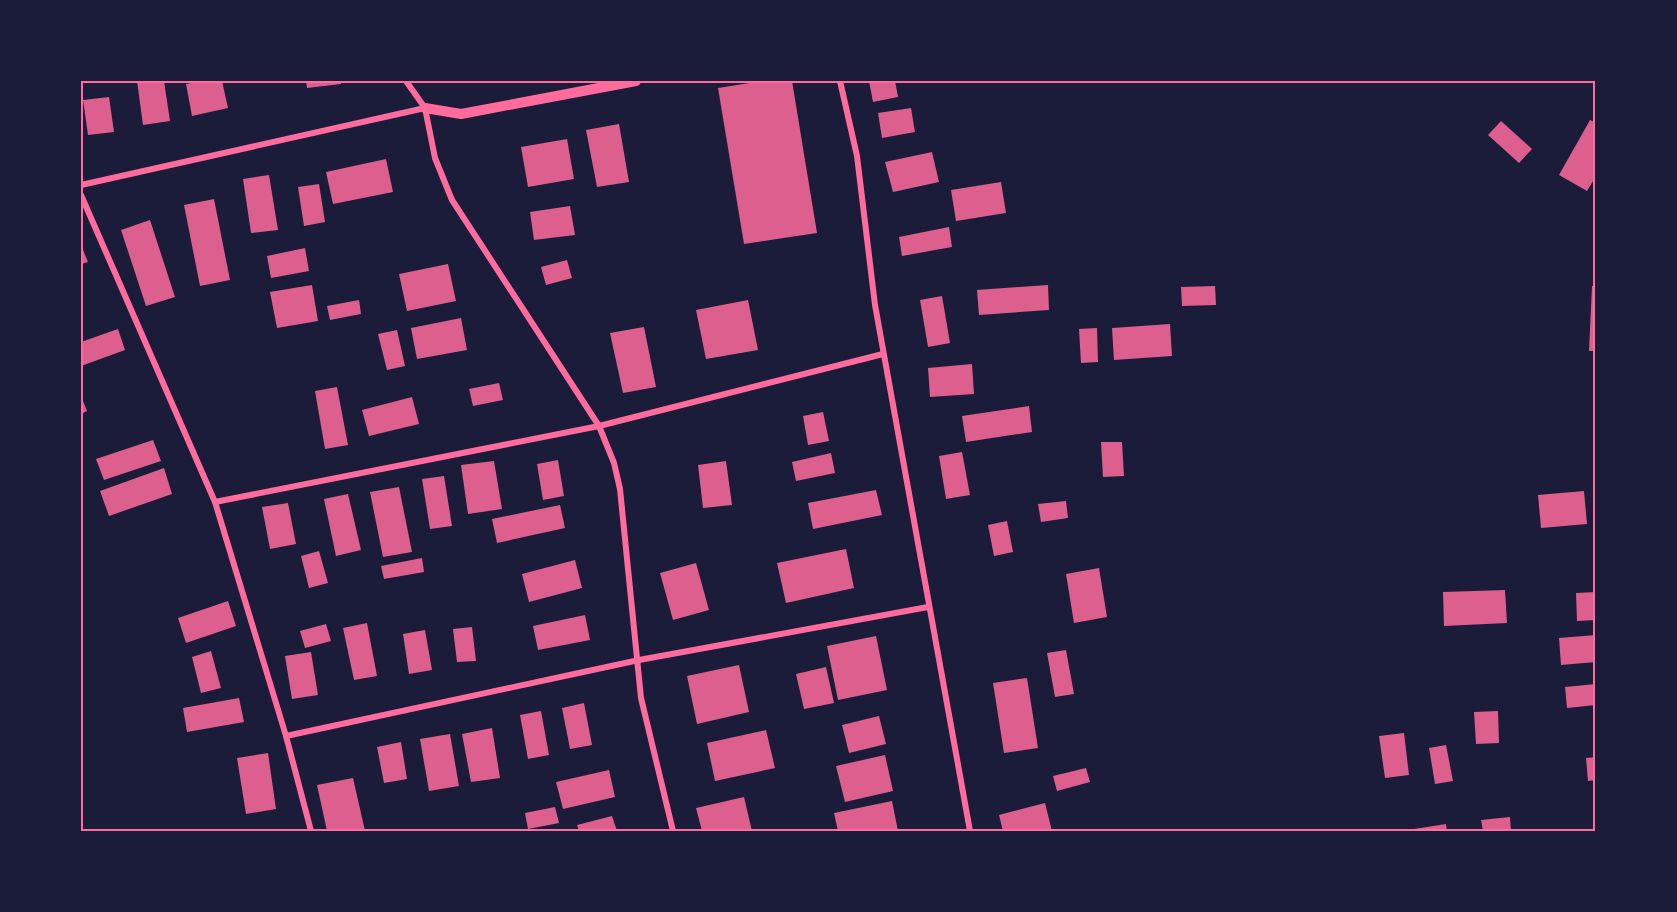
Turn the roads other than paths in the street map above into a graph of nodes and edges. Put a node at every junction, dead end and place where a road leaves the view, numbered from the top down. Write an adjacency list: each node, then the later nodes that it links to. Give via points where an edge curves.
1 (406, 81): 4 (street)
2 (636, 81): 4 (street, via 461,114)
3 (840, 81): 7 (street, via 857,156)
4 (425, 108): 5 (street); 8 (street, via 435,158 452,200)
5 (81, 185)
6 (81, 195): 9 (street)
7 (883, 354): 8 (street); 10 (street)
8 (599, 426): 9 (street); 11 (street, via 620,489)
9 (215, 502): 12 (street)
10 (928, 607): 11 (street); 15 (street)
11 (639, 660): 12 (street); 14 (street, via 641,698)
12 (286, 736): 13 (street)
13 (311, 831)
14 (673, 831)
15 (970, 831)

